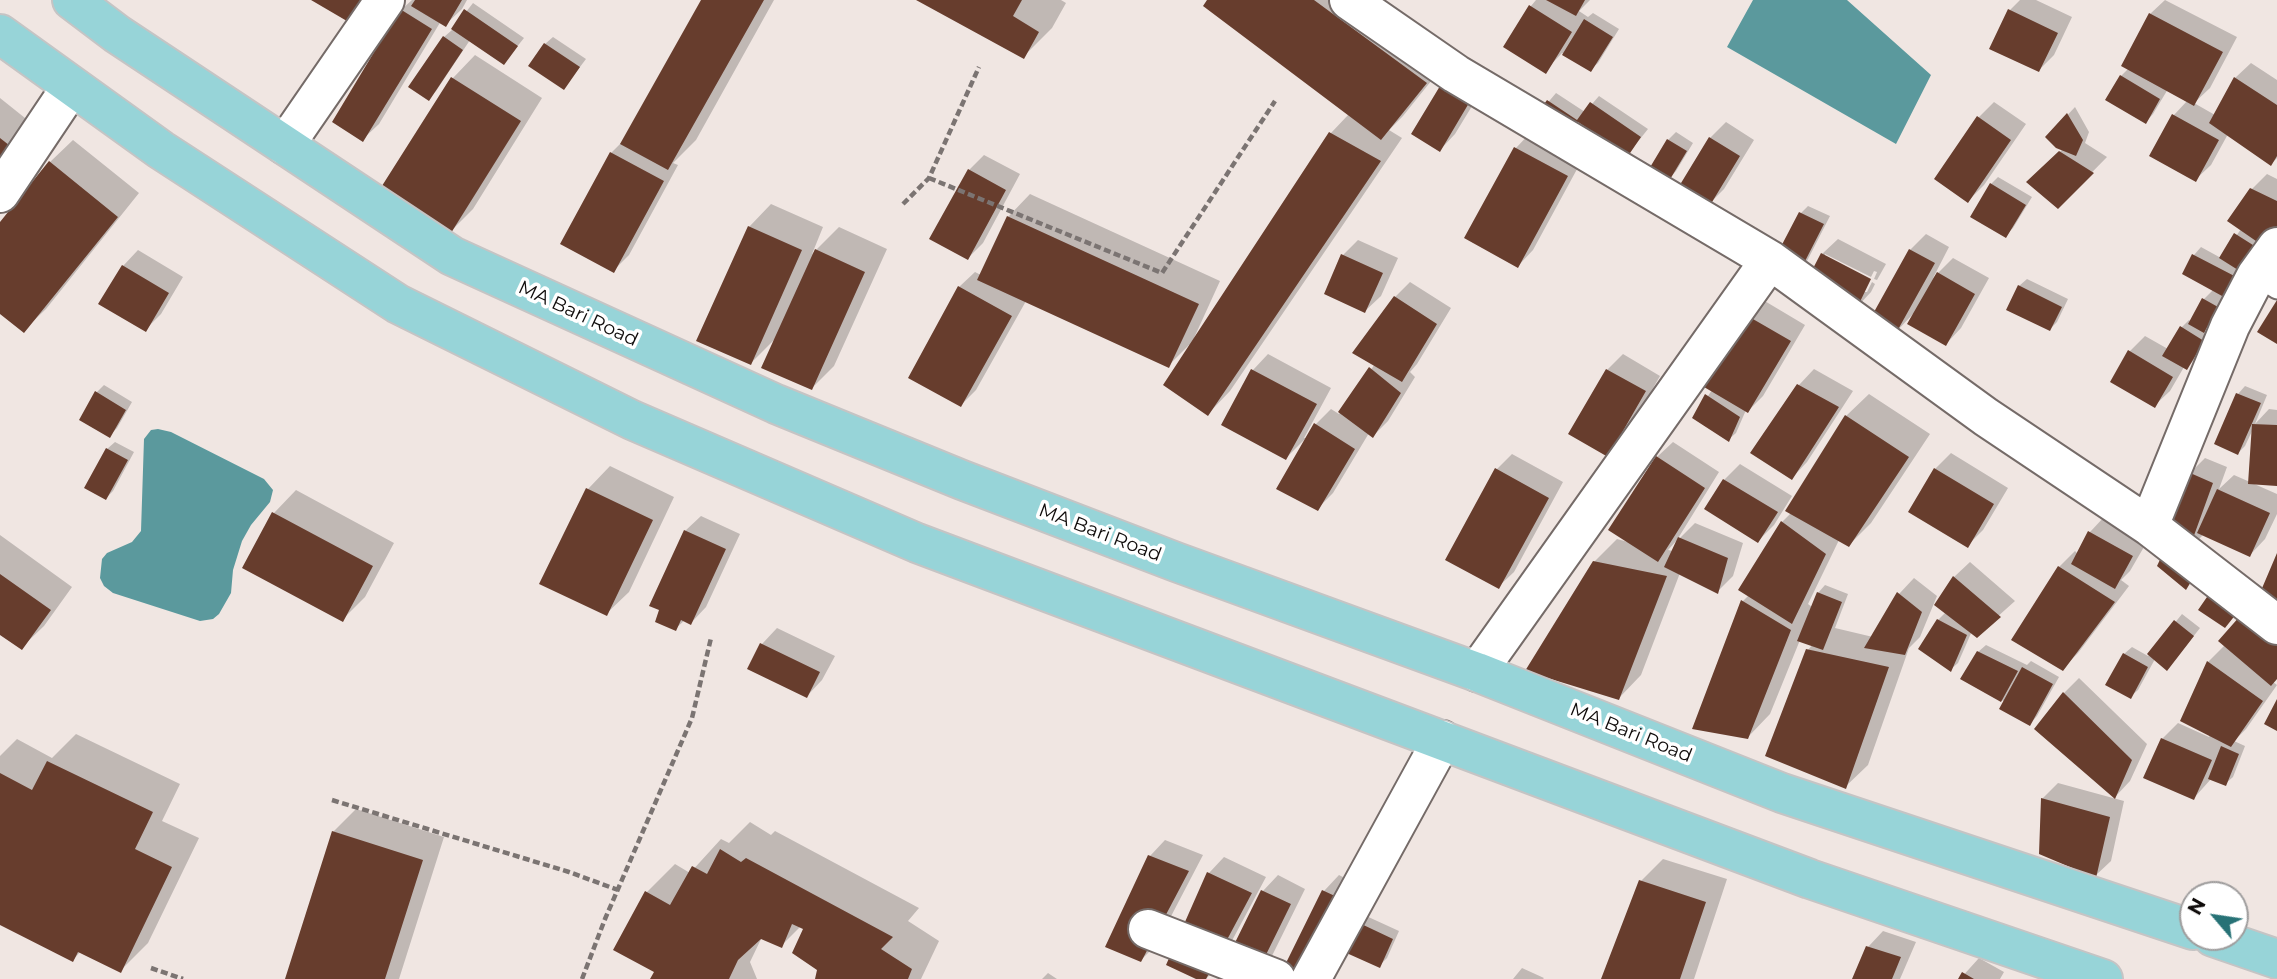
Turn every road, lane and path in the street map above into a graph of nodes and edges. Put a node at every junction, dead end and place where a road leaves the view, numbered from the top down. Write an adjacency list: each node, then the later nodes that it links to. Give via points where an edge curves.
1 (72, 0): 8 (main road, MA Bari Road)
2 (385, 0): 8 (street)
3 (1349, 0): 12 (street, via 1456,74)
4 (0, 34): 6 (main road)
5 (979, 67): 9 (path)
6 (71, 87): 10 (street); 18 (main road, via 398,304 632,420 917,543)
7 (1275, 101): 9 (path, via 1162,273)
8 (285, 145): 17 (main road, MA Bari Road, via 452,256 776,404 1050,514)
9 (929, 178): 11 (path)
10 (0, 193)
11 (903, 204)
12 (1770, 260): 14 (street, via 1986,417); 17 (street)
13 (2270, 271): 14 (street, via 2230,326)
14 (2149, 526): 15 (street)
15 (2277, 625)
16 (711, 638): 20 (path, via 692,718)
17 (1476, 672): 21 (main road, MA Bari Road, via 1782,793)
18 (1443, 740): 29 (street); 30 (main road, via 1810,879)
19 (332, 800): 20 (path)
20 (618, 890): 27 (path)
21 (2179, 925)
22 (1149, 929): 28 (street)
23 (2249, 949): 24 (main road)
24 (2277, 959)
25 (151, 968): 26 (path)
26 (184, 979)
27 (582, 979)
28 (1276, 979)
29 (1311, 979)
30 (2103, 979)

